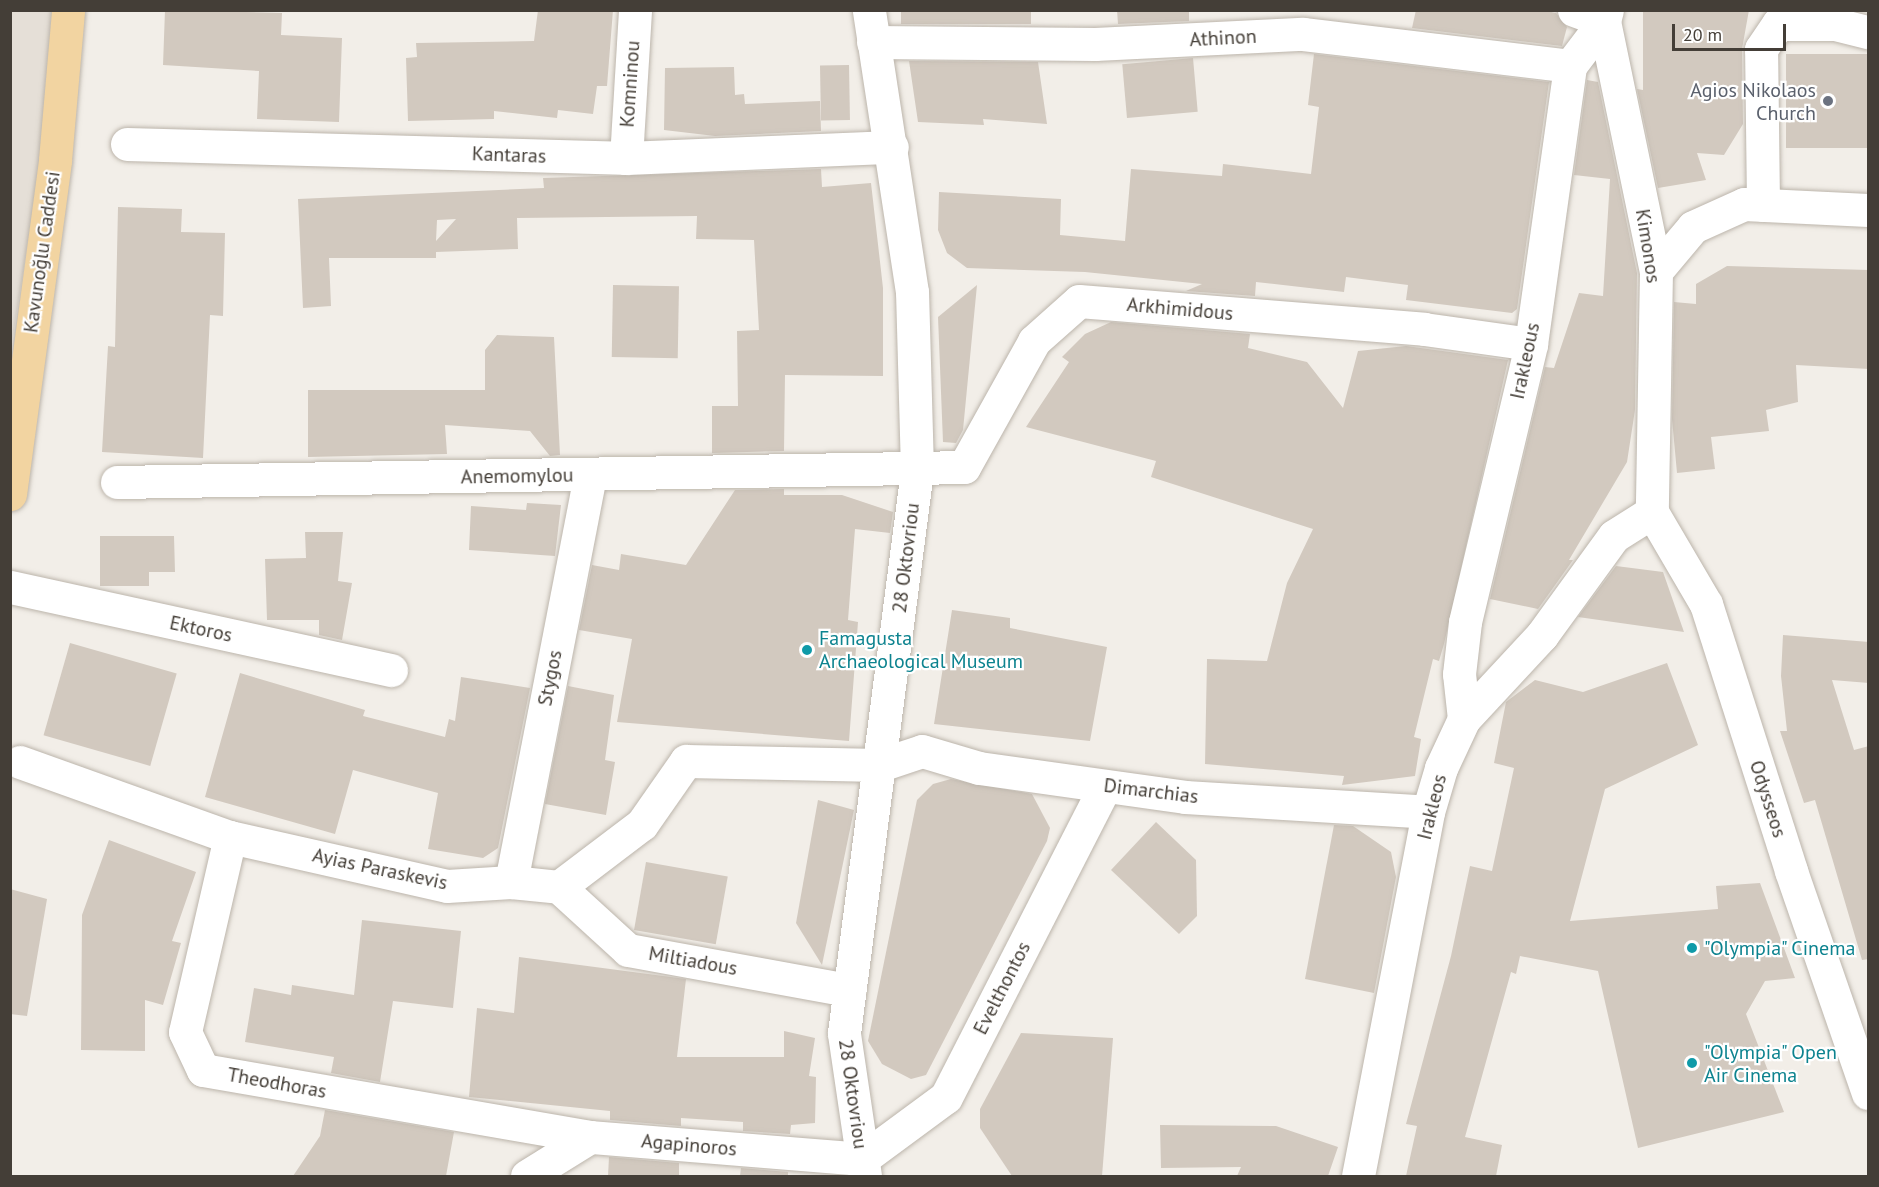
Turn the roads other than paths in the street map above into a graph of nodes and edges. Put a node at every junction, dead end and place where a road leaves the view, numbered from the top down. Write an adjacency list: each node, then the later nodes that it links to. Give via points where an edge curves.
1 (68, 10): 18 (main road, Kavunoğlu Caddesi, via 55,160)
2 (635, 10): 10 (street, Komninou)
3 (1595, 14): 7 (street, Irakleous); 13 (street, Kimonos)
4 (1835, 17): 6 (street); 11 (street, via 1778,24 1761,49)
5 (871, 26): 7 (street, Athinon, via 1095,44 1304,34); 9 (street, 28 Oktovriou)
6 (1869, 32)
7 (1570, 66): 14 (street, Irakleous)
8 (127, 144): 10 (street, Kantaras)
9 (892, 147): 10 (street, Kantaras); 15 (street, 28 Oktovriou, via 912,292)
10 (626, 158)
11 (1763, 205): 12 (street); 13 (street, via 1743,204 1693,227)
12 (1869, 210)
13 (1656, 271): 19 (street, Kimonos)
14 (1531, 344): 15 (street, Arkhimidous, via 1424,329 1079,301 1034,341 964,467); 22 (street, Irakleous, via 1465,622 1459,674)
15 (917, 470): 16 (street, Anemomylou); 24 (street, 28 Oktovriou)
16 (590, 475): 17 (street, Anemomylou); 28 (street, Stygos)
17 (117, 482)
18 (10, 494)
19 (1652, 512): 22 (street, Irakleos, via 1614,536 1542,635); 31 (street, Odysseos, via 1706,604)
20 (10, 587): 21 (street, Ektoros)
21 (391, 670)
22 (1464, 719): 26 (street, Irakleos, via 1441,768)
23 (20, 762): 27 (street, Ayias Paraskevis)
24 (880, 765): 25 (street, Dimarchias, via 922,752 979,768); 29 (street, via 686,761 642,824); 30 (street, 28 Oktovriou)
25 (1105, 786): 26 (street, Dimarchias, via 1185,797); 33 (street, Evelthontos, via 946,1097)
26 (1428, 812): 35 (street, Irakleos)
27 (230, 837): 28 (street, Ayias Paraskevis, via 447,886); 32 (street, Theodhoras, via 185,1032 203,1070)
28 (511, 882): 29 (street, Ayias Paraskevis)
29 (559, 887): 30 (street, Miltiadous, via 628,950)
30 (849, 990): 33 (street, 28 Oktovriou, via 844,1033)
31 (1865, 1076)
32 (590, 1137): 33 (street, Agapinoros); 34 (street)
33 (864, 1168)
34 (527, 1176)
35 (1358, 1176)

